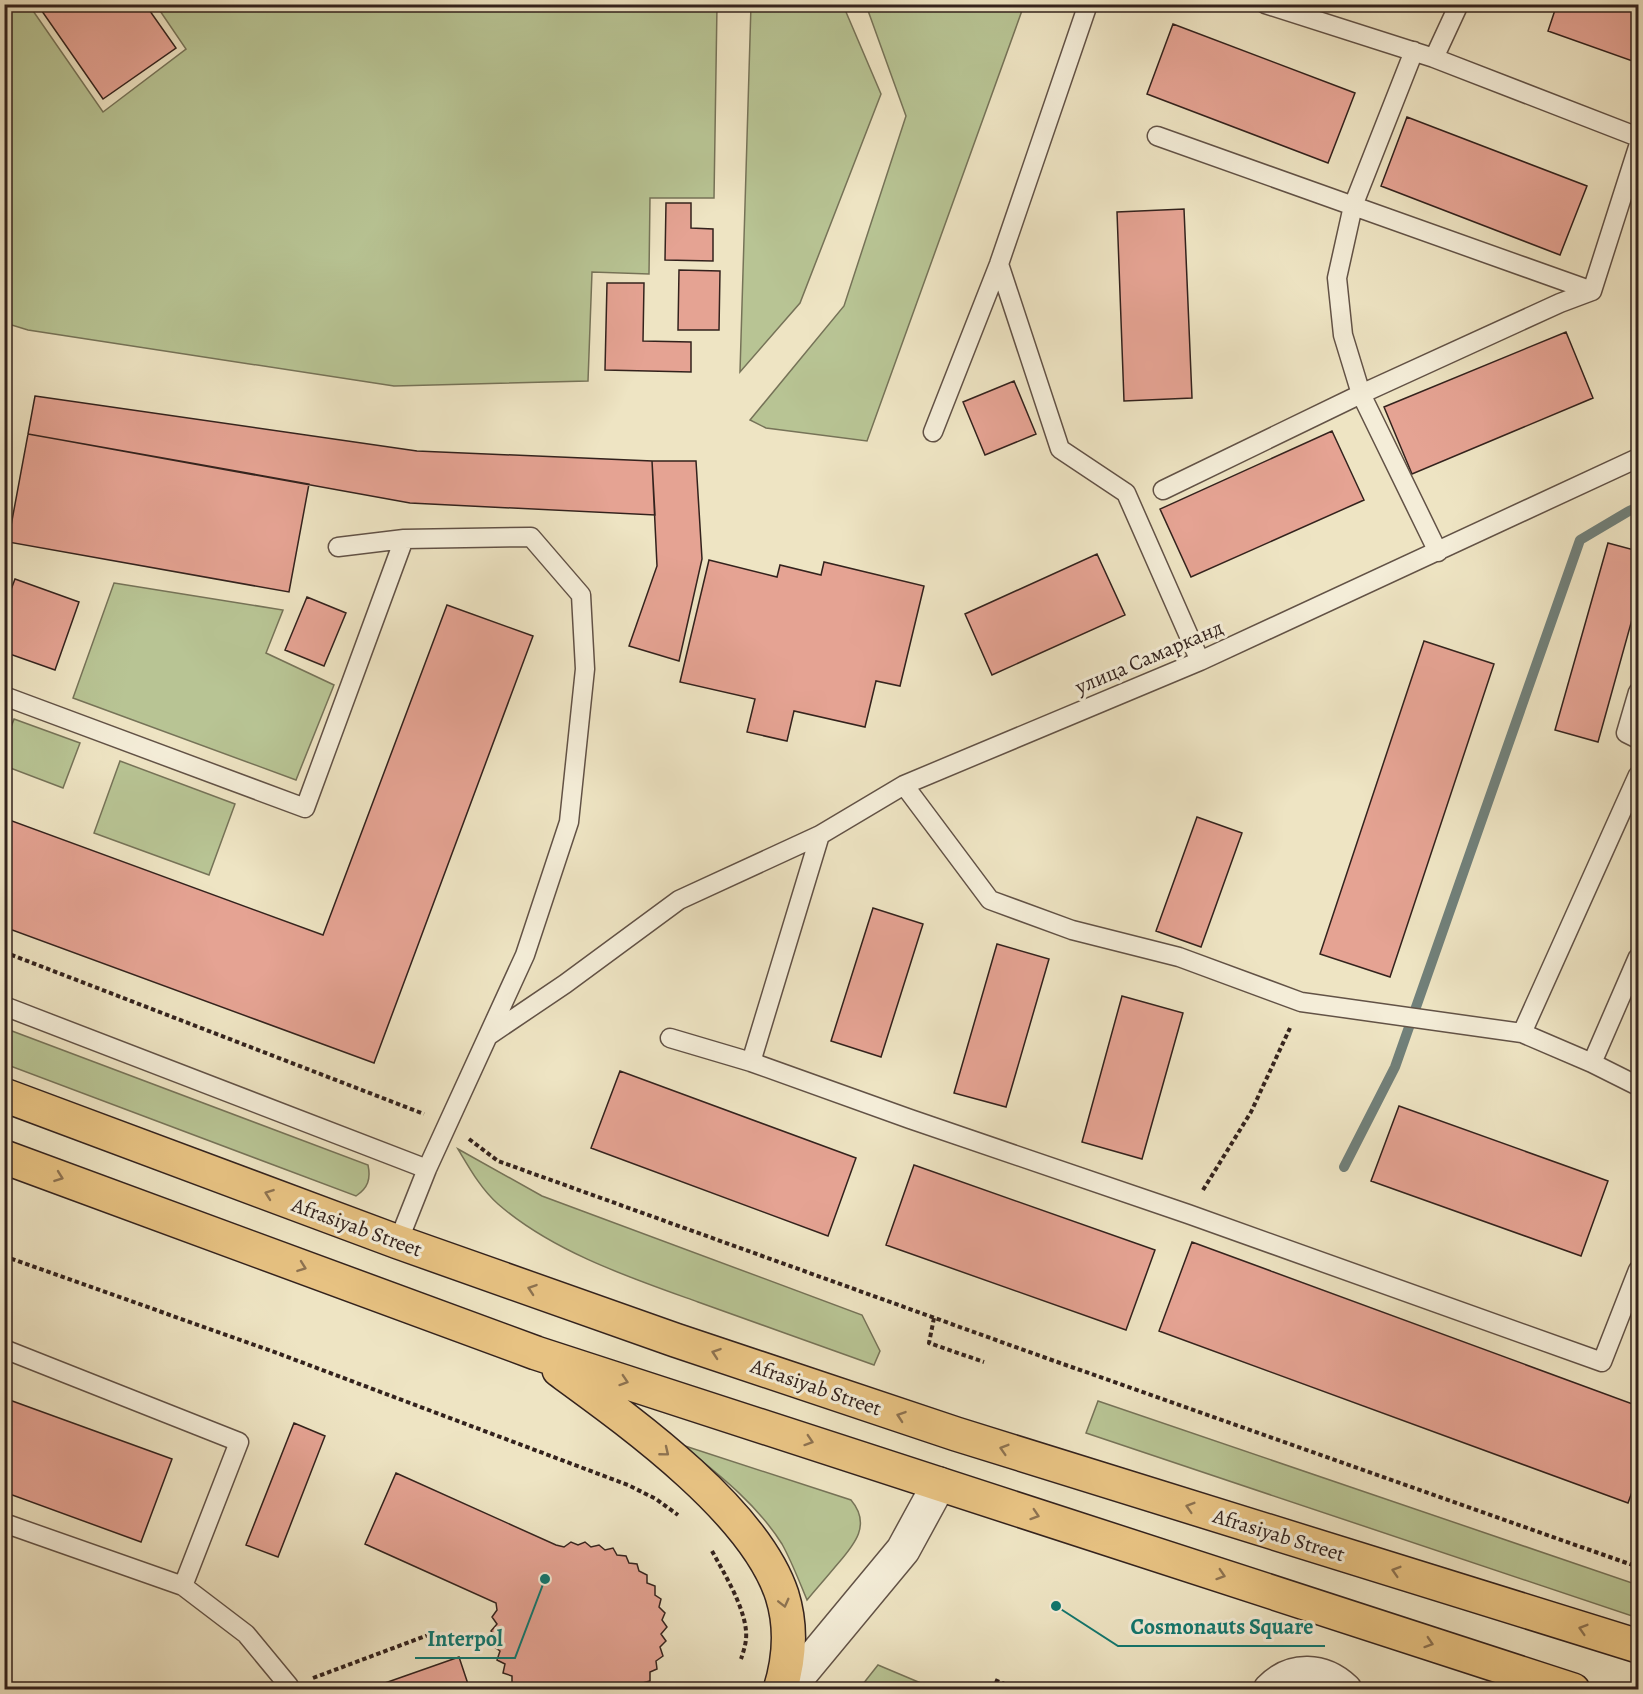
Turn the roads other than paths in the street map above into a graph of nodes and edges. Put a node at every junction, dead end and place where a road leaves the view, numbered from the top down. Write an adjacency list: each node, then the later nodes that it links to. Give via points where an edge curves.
1 (1088, 4): 10 (lane)
2 (1265, 4): 4 (lane)
3 (1459, 4): 5 (lane)
4 (1414, 51): 5 (lane); 9 (lane)
5 (1434, 58): 7 (lane)
6 (1157, 136): 9 (lane)
7 (1638, 137)
8 (1638, 147): 11 (lane)
9 (1353, 206): 11 (lane); 12 (lane, via 1337,278 1343,335)
10 (999, 264): 13 (lane); 19 (lane, via 1059,449 1126,493)
11 (1592, 291): 12 (lane)
12 (1361, 394): 15 (lane); 18 (lane)
13 (933, 432)
14 (1638, 458): 18 (lane, улица Самарканд)
15 (1162, 490)
16 (404, 539): 17 (lane); 21 (lane, via 305,808); 29 (lane, via 531,537 581,595 585,669 569,822 525,956)
17 (338, 547)
18 (1438, 552): 19 (lane, улица Самарканд)
19 (1200, 661): 24 (lane, улица Самарканд)
20 (1638, 692): 22 (lane, via 1626,733)
21 (4, 696)
22 (1638, 739)
23 (1638, 775): 28 (lane)
24 (904, 785): 25 (lane, улица Самарканд); 28 (lane, via 990,900 1072,930 1179,957 1302,1002)
25 (820, 835): 29 (lane, улица Самарканд, via 679,900); 31 (lane)
26 (1638, 957): 32 (lane)
27 (4, 1006): 36 (lane)
28 (1522, 1033): 32 (lane)
29 (488, 1036): 36 (lane)
30 (670, 1038): 31 (lane)
31 (751, 1062): 38 (lane, via 1602,1362)
32 (1592, 1063): 33 (lane)
33 (1638, 1086)
34 (4, 1095): 37 (main road, Afrasiyab Street, one-way to 34)
35 (4, 1157): 40 (main road, one-way to 40)
36 (427, 1169): 37 (lane)
37 (398, 1242): 41 (main road, Afrasiyab Street, one-way to 37)
38 (1638, 1270)
39 (4, 1349): 44 (lane, via 239,1442)
40 (536, 1353): 42 (main road, one-way to 42); 47 (main road, one-way to 47, via 675,1460 717,1500 754,1545 778,1587 788,1619 789,1646)
41 (956, 1434): 42 (main road); 45 (main road, Afrasiyab Street, one-way to 41)
42 (939, 1484): 48 (street, via 903,1550); 51 (main road, one-way to 51)
43 (4, 1523): 44 (lane)
44 (183, 1586): 46 (lane, via 246,1634)
45 (1638, 1646)
46 (290, 1686)
47 (780, 1689)
48 (787, 1689)
49 (1270, 1689): 50 (street, via 1290,1675 1305,1672 1321,1674)
50 (1345, 1689)
51 (1573, 1689)

